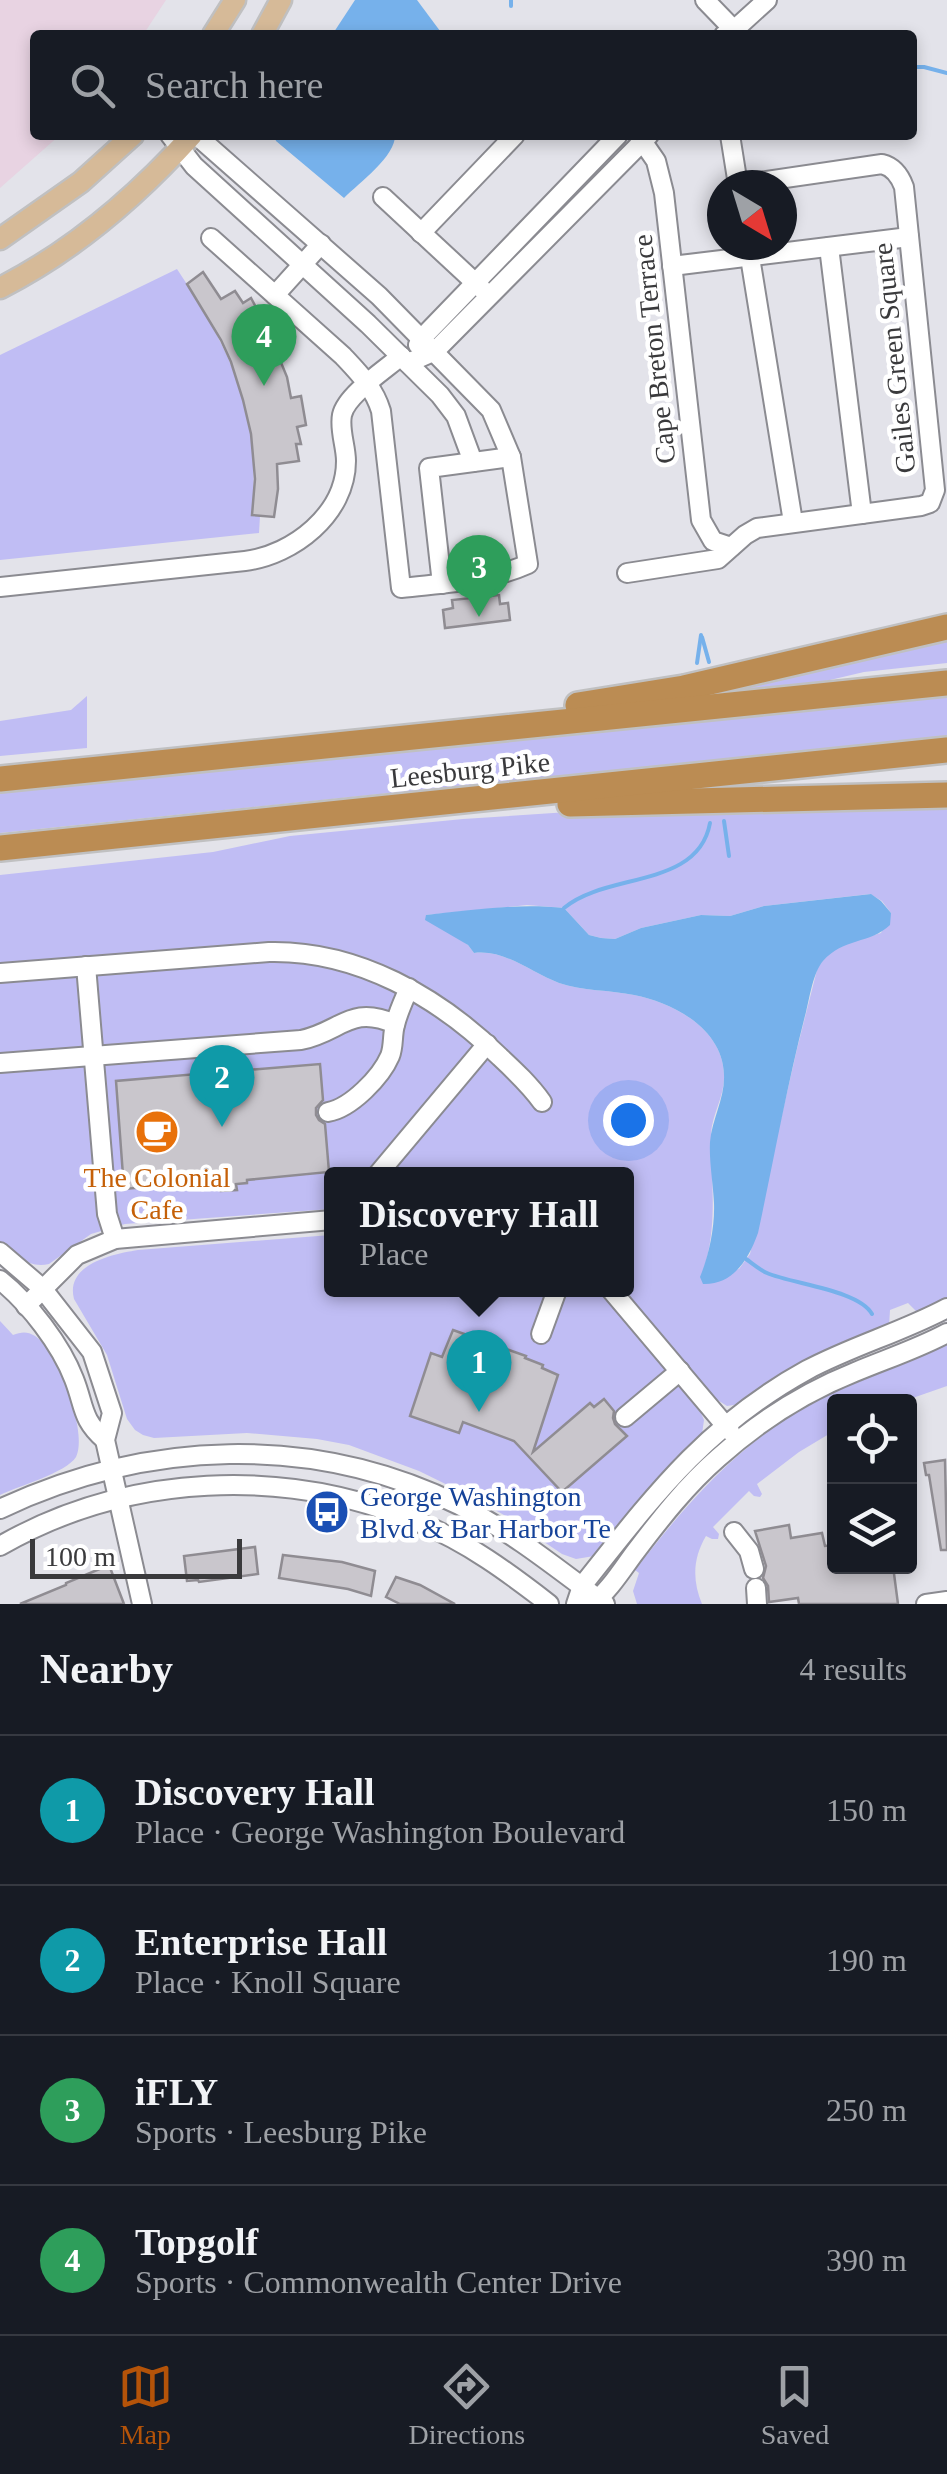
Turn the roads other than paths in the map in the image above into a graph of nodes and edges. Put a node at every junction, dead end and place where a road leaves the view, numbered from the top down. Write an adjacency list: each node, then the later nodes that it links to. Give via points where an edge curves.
1 (235, 0): 5 (main road)
2 (282, 0): 6 (main road)
3 (705, 0): 7 (street)
4 (767, 0): 8 (street)
5 (216, 30)
6 (265, 30)
7 (728, 30)
8 (733, 30)
9 (127, 140): 23 (main road)
10 (183, 140): 32 (main road, via 100,222)
11 (184, 140): 30 (street, via 194,166)
12 (185, 140): 25 (street)
13 (510, 140): 21 (street)
14 (614, 140): 33 (street)
15 (640, 140): 33 (street)
16 (645, 140): 31 (street, Cape Breton Terrace, via 660,177)
17 (731, 140): 18 (street)
18 (736, 170)
19 (797, 176): 22 (street, Gailes Green Square, via 888,166 904,187)
20 (384, 197): 21 (street)
21 (421, 232): 33 (street)
22 (909, 237): 26 (street); 40 (street, Gailes Green Square, via 935,490 921,506)
23 (0, 238)
24 (211, 238): 34 (street)
25 (321, 244): 30 (street); 35 (street)
26 (829, 247): 27 (street); 40 (street)
27 (797, 249)
28 (707, 259): 31 (street)
29 (750, 260): 41 (street)
30 (302, 264): 34 (street); 36 (street)
31 (672, 266): 42 (street, Cape Breton Terrace, via 701,520 714,541)
32 (0, 288)
33 (483, 289): 35 (street)
34 (275, 295): 37 (street)
35 (428, 344): 36 (street); 38 (street, via 491,410)
36 (405, 359): 37 (street); 39 (street, via 456,416)
37 (368, 384): 44 (street, via 381,410 401,588); 45 (street, via 342,415 341,489 316,526 280,553)
38 (512, 457): 39 (street); 44 (street, via 528,564)
39 (473, 462): 44 (street, via 429,468)
40 (862, 514): 41 (street, Gailes Green Square)
41 (793, 522): 42 (street, Gailes Green Square, via 757,528)
42 (730, 547): 43 (street, Gailes Green Square, via 718,559)
43 (627, 573)
44 (442, 584)
45 (0, 587)
46 (947, 627): 48 (highway, via 684,688)
47 (947, 683): 48 (highway, Leesburg Pike)
48 (287, 750): 50 (highway, Leesburg Pike)
49 (947, 750): 52 (highway, Leesburg Pike)
50 (0, 779)
51 (947, 795): 52 (highway)
52 (316, 816): 53 (highway, Leesburg Pike)
53 (0, 848)
54 (86, 966): 55 (street); 56 (street, via 280,952 360,967); 59 (street)
55 (0, 973)
56 (409, 988): 57 (street); 58 (street)
57 (395, 1024): 59 (street, via 355,1016 306,1039); 62 (street, via 383,1067 352,1102)
58 (487, 1044): 61 (street); 63 (street)
59 (93, 1056): 60 (street); 65 (street)
60 (0, 1063)
61 (542, 1102)
62 (328, 1112)
63 (384, 1167)
64 (324, 1221): 65 (street)
65 (116, 1238): 68 (street, via 77,1255)
66 (0, 1252): 68 (street)
67 (0, 1280): 71 (street)
68 (42, 1288): 71 (street); 78 (street, via 92,1352 112,1413)
69 (554, 1297): 74 (street)
70 (617, 1297): 75 (street)
71 (26, 1306): 78 (street, via 59,1347 90,1426)
72 (947, 1308): 77 (street, via 805,1372)
73 (947, 1333): 79 (street, via 823,1387)
74 (541, 1334)
75 (680, 1370): 76 (street); 77 (street)
76 (625, 1418)
77 (725, 1424): 79 (street); 86 (street, via 657,1491)
78 (105, 1440): 80 (street)
79 (738, 1441): 88 (street, via 670,1507)
80 (110, 1468): 81 (street); 82 (street); 86 (street, via 217,1454 345,1466 463,1507 545,1559)
81 (118, 1499): 84 (street); 89 (street); 90 (street, via 236,1485 334,1494 423,1524)
82 (0, 1508)
83 (734, 1532): 85 (street, via 748,1551)
84 (0, 1546)
85 (756, 1587)
86 (579, 1595): 88 (street)
87 (947, 1601): 91 (street)
88 (598, 1602)
89 (142, 1604)
90 (549, 1604)
91 (926, 1604)

